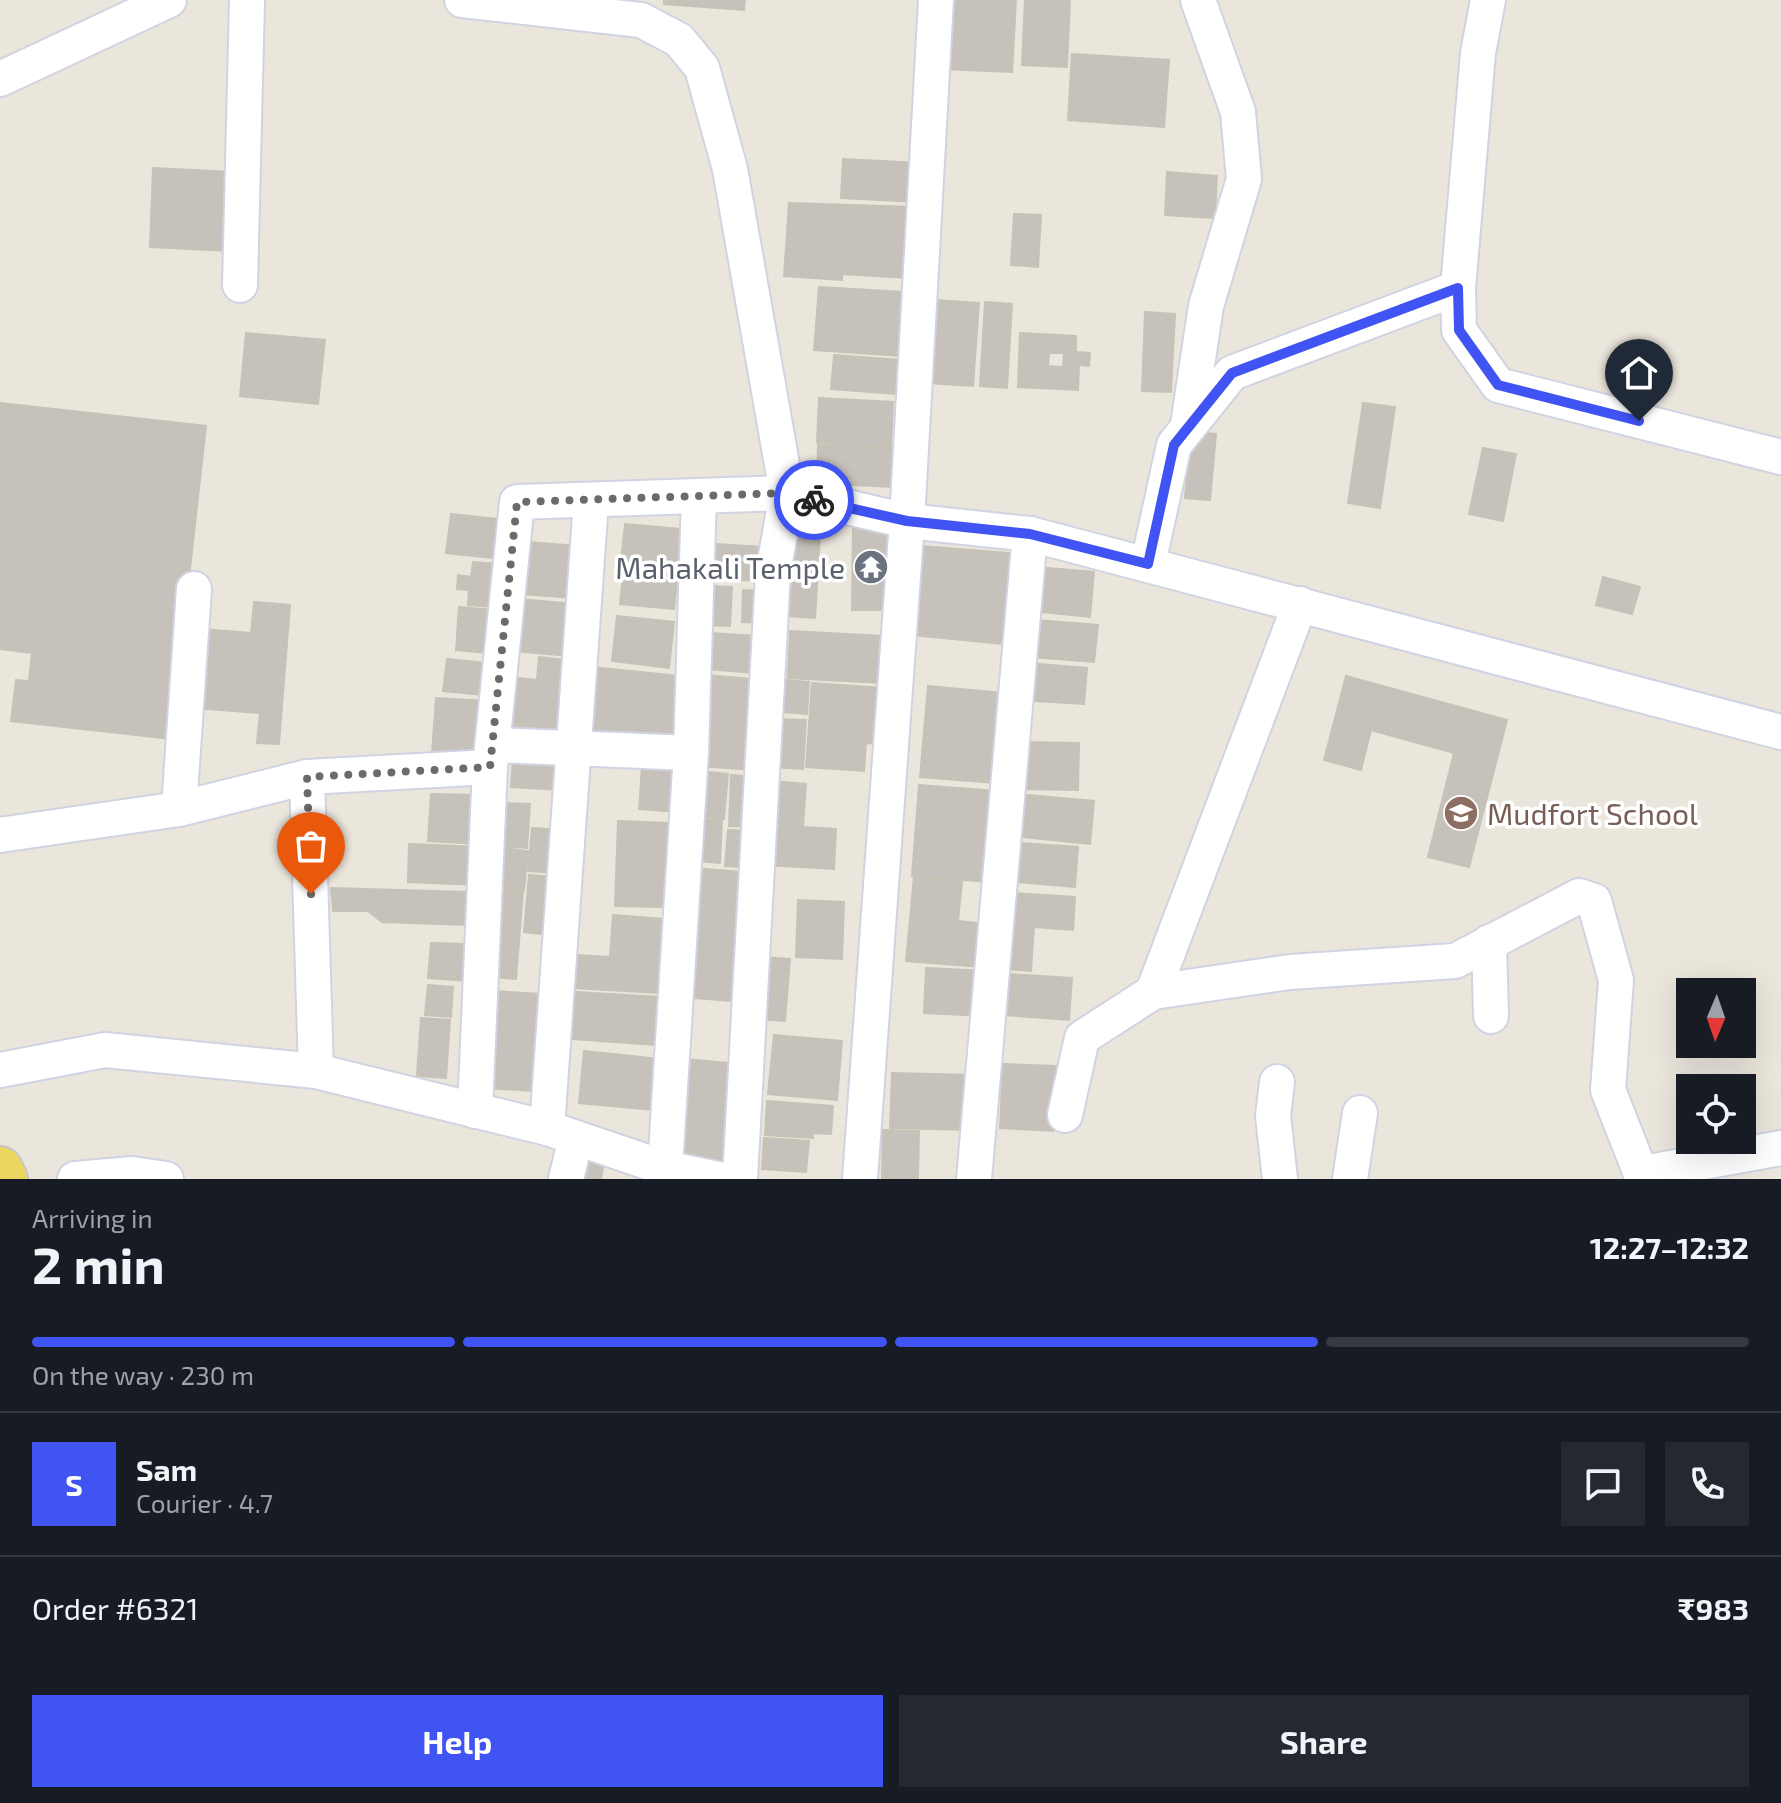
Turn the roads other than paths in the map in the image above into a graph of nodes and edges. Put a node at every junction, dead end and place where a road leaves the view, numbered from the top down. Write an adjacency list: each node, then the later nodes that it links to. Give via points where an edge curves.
1 (169, 0): 7 (street)
2 (247, 0): 8 (street)
3 (462, 0): 12 (street, via 641,20 679,40 702,68 730,169)
4 (936, 0): 15 (street)
5 (1198, 0): 10 (street, via 1238,112 1244,179 1206,306)
6 (1488, 0): 9 (street, via 1478,53)
7 (0, 79)
8 (240, 285)
9 (1458, 288): 10 (street, via 1232,373); 11 (street, via 1459,330 1498,385)
10 (1187, 428): 17 (street, via 1174,445)
11 (1781, 457)
12 (787, 493): 13 (street); 15 (street); 45 (street, via 773,573)
13 (699, 496): 14 (street); 22 (street)
14 (591, 501): 21 (street); 23 (street, via 517,502)
15 (907, 521): 16 (street); 46 (street)
16 (1030, 534): 17 (street); 47 (street)
17 (1148, 564): 19 (street)
18 (194, 589): 25 (street)
19 (1300, 604): 20 (street); 28 (street)
20 (1781, 732)
21 (574, 750): 22 (street); 23 (street); 36 (street)
22 (691, 753): 38 (street)
23 (492, 756): 24 (street); 33 (street)
24 (307, 777): 25 (street); 31 (street)
25 (179, 809): 26 (street)
26 (0, 835)
27 (1489, 942): 28 (street, via 1455,961 1290,972); 29 (street); 50 (street, via 1579,896 1594,901 1616,980 1608,1090)
28 (1153, 992): 35 (street, via 1082,1038)
29 (1491, 1016)
30 (0, 1070): 31 (street, via 105,1050)
31 (316, 1071): 33 (street)
32 (1277, 1082): 48 (street, via 1273,1116)
33 (475, 1111): 36 (street)
34 (1360, 1113): 49 (street)
35 (1065, 1115)
36 (562, 1133): 38 (street); 43 (street)
37 (1781, 1148): 50 (street, via 1654,1171)
38 (665, 1168): 44 (street)
39 (0, 1169): 40 (main road)
40 (5, 1179)
41 (75, 1179): 42 (street, via 132,1174)
42 (166, 1179)
43 (566, 1179)
44 (718, 1179)
45 (740, 1179)
46 (860, 1179)
47 (974, 1179)
48 (1280, 1179)
49 (1350, 1179)
50 (1644, 1179)

